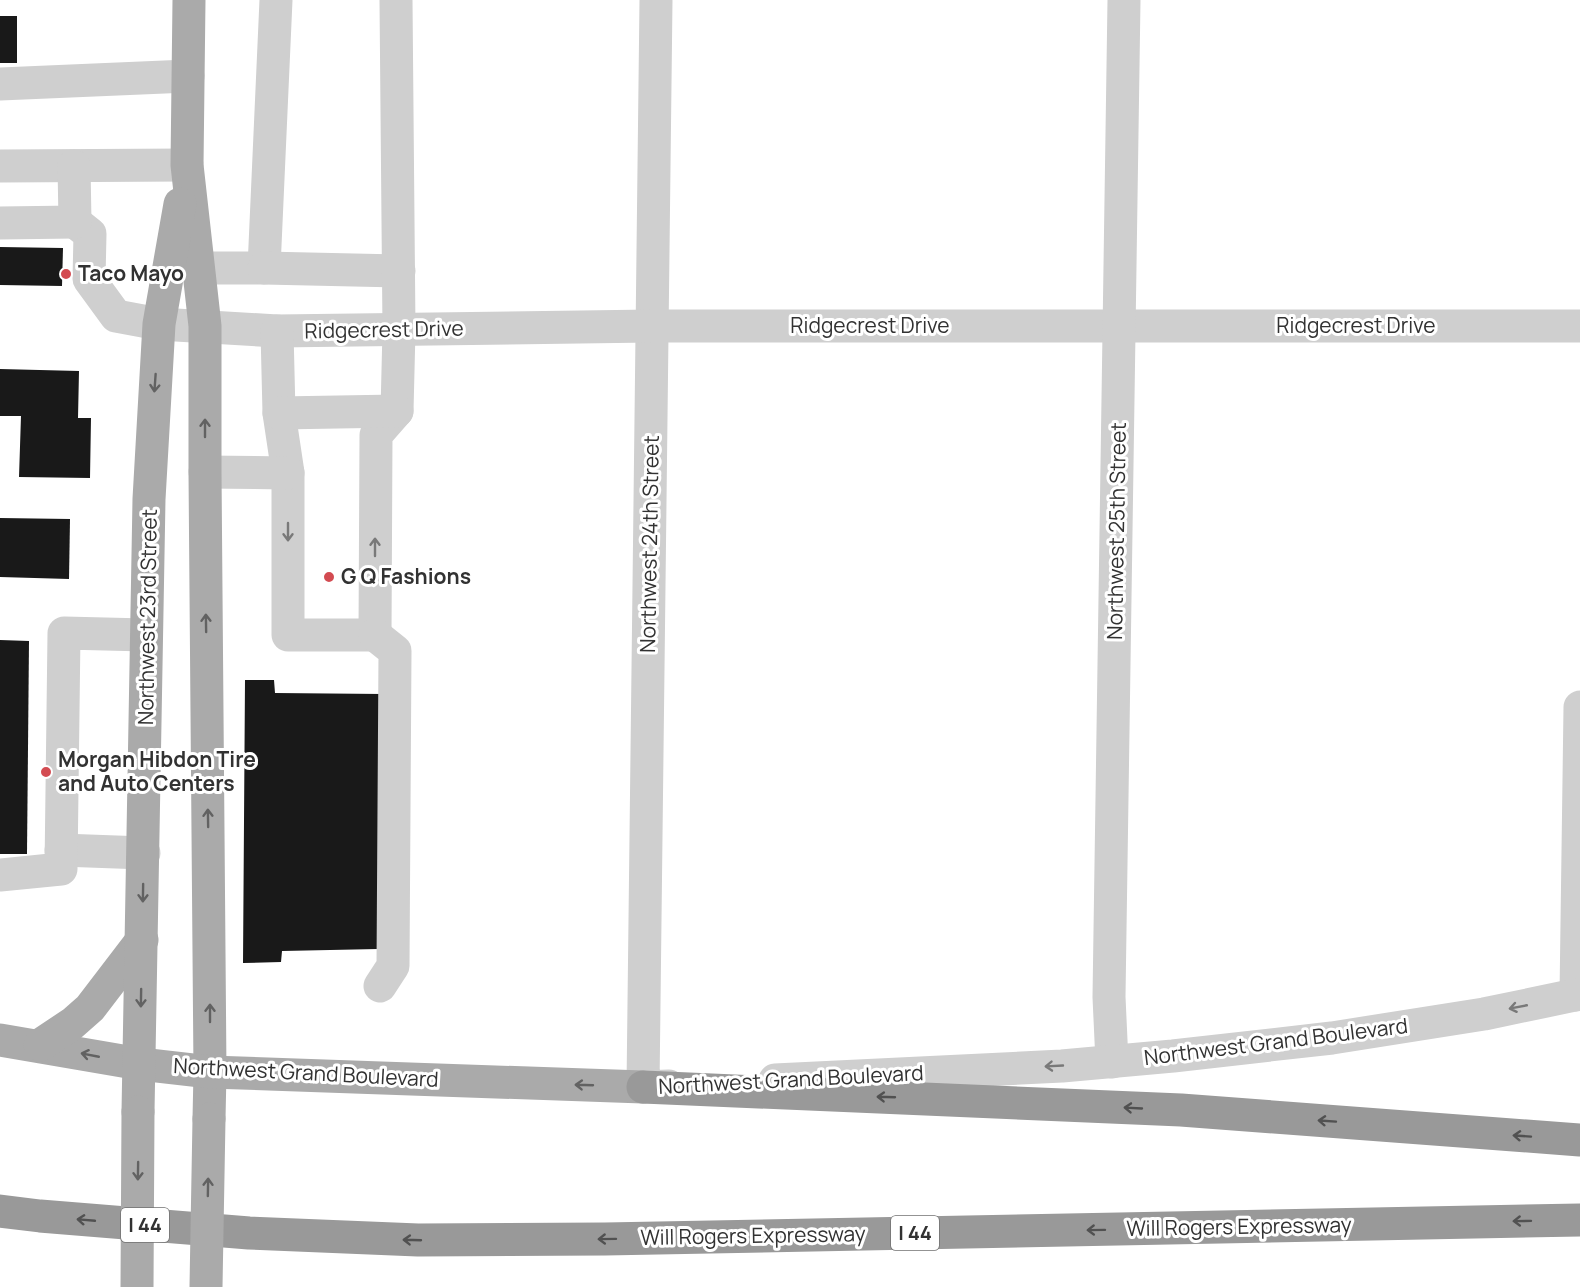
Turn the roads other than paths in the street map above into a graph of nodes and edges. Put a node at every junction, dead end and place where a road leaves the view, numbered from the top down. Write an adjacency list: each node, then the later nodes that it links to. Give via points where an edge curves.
1 (189, 0): 6 (main road, Northwest 23rd Street)
2 (276, 0): 14 (street)
3 (396, 0): 15 (street)
4 (656, 0): 19 (street, Northwest 24th Street)
5 (1124, 0): 17 (street, Northwest 25th Street)
6 (188, 76): 7 (street); 8 (main road, Northwest 23rd Street)
7 (0, 84)
8 (187, 165): 10 (street); 13 (main road, Northwest 23rd Street); 16 (main road, Northwest 23rd Street)
9 (0, 166): 10 (street)
10 (74, 166): 11 (street)
11 (75, 222): 12 (street); 16 (street, Ridgecrest Drive, via 90,234 89,279 116,316)
12 (0, 223)
13 (198, 268): 14 (street); 18 (main road, Northwest 23rd Street)
14 (264, 268): 15 (street)
15 (399, 271): 21 (street)
16 (159, 324): 18 (street, Ridgecrest Drive); 27 (main road, Northwest 23rd Street, one-way to 27)
17 (1120, 325): 19 (street, Ridgecrest Drive); 20 (street, Ridgecrest Drive); 38 (street, Northwest 25th Street, via 1109,997)
18 (205, 326): 22 (street, Ridgecrest Drive); 25 (main road, Northwest 23rd Street, one-way to 18)
19 (652, 326): 21 (street, Ridgecrest Drive); 41 (street, Northwest 24th Street)
20 (1580, 326)
21 (399, 330): 22 (street, Ridgecrest Drive); 23 (street)
22 (277, 332): 24 (street)
23 (397, 411): 24 (street); 28 (street, one-way to 23, via 376,435)
24 (279, 413): 26 (street)
25 (205, 472): 26 (street); 40 (main road, Northwest 23rd Street, one-way to 25)
26 (288, 473): 28 (street, one-way to 28, via 288,635)
27 (146, 635): 30 (street, via 64,633); 31 (main road, Northwest 23rd Street)
28 (375, 635): 34 (street, via 395,651 393,966)
29 (1580, 707): 35 (street)
30 (61, 850): 31 (street); 32 (street, via 61,869)
31 (144, 853): 33 (main road, Northwest 23rd Street, one-way to 33)
32 (0, 875)
33 (142, 940): 37 (main road, via 90,1008); 39 (main road, Northwest 23rd Street, one-way to 39)
34 (380, 986)
35 (1578, 995): 38 (street, Northwest Grand Boulevard, one-way to 38, via 1332,1038)
36 (0, 1040): 37 (main road, Northwest Grand Boulevard)
37 (40, 1045): 39 (main road, Northwest Grand Boulevard, one-way to 37)
38 (1112, 1062): 41 (street, Northwest Grand Boulevard, one-way to 41)
39 (140, 1064): 40 (main road, Northwest Grand Boulevard); 45 (main road, Northwest 23rd Street, one-way to 45, bridge)
40 (210, 1072): 41 (main road, Northwest Grand Boulevard, one-way to 40); 46 (main road, Northwest 23rd Street, one-way to 40, bridge)
41 (643, 1088): 42 (highway, one-way to 41, via 1181,1110)
42 (1580, 1140)
43 (0, 1211): 44 (highway, Will Rogers Expressway / I 44, one-way to 43, via 418,1240 249,1233)
44 (1580, 1220)
45 (136, 1287)
46 (206, 1287)

